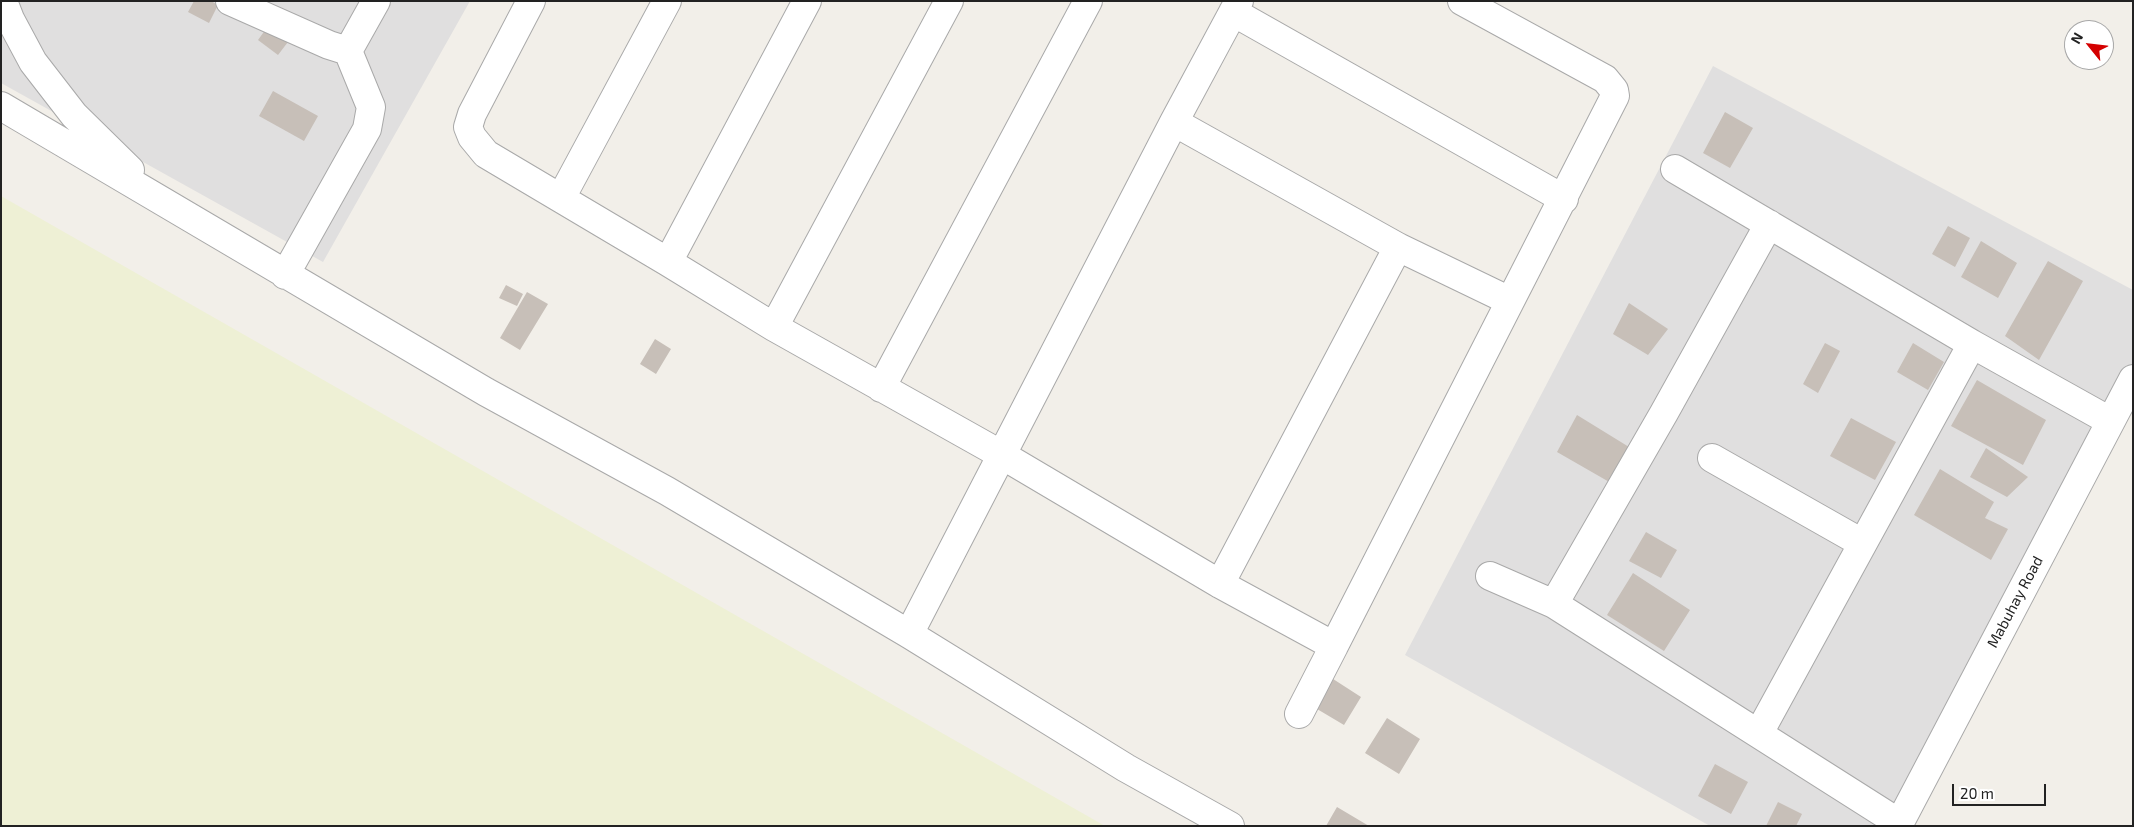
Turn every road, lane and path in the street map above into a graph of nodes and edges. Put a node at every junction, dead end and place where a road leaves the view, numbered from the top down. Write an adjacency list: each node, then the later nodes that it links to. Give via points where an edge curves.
1 (3, 1): 15 (street, via 32,62 74,115)
2 (230, 1): 11 (street)
3 (376, 1): 11 (street)
4 (531, 1): 16 (street, via 468,126 478,146 494,161)
5 (667, 1): 16 (street)
6 (807, 1): 20 (street)
7 (949, 1): 23 (street)
8 (1088, 1): 26 (street)
9 (1462, 1): 17 (street, via 1605,79 1614,90 1614,101)
10 (1236, 7): 13 (street); 17 (street)
11 (348, 51): 21 (street, via 371,107 367,129)
12 (1, 106): 15 (street)
13 (1174, 122): 19 (street); 28 (street)
14 (1675, 169): 18 (street)
15 (160, 198): 21 (street)
16 (561, 198): 20 (street)
17 (1564, 199): 22 (street)
18 (1769, 224): 24 (street); 33 (street)
19 (1398, 247): 22 (street); 32 (street)
20 (668, 262): 23 (street)
21 (285, 275): 34 (street, via 486,392 667,491)
22 (1510, 301): 35 (street)
23 (774, 327): 26 (street)
24 (1972, 344): 27 (street); 30 (street)
25 (2133, 379): 27 (street, Mabuhay Road)
26 (881, 388): 28 (street)
27 (2110, 421): 38 (street, Mabuhay Road)
28 (1002, 455): 32 (street); 34 (street)
29 (1712, 458): 30 (street)
30 (1862, 543): 37 (street)
31 (1490, 576): 33 (street)
32 (1220, 584): 35 (street)
33 (1554, 604): 37 (street)
34 (909, 634): 39 (street, via 1126,768)
35 (1334, 646): 36 (street)
36 (1299, 714)
37 (1759, 732): 38 (street)
38 (1898, 824)
39 (1230, 826)

